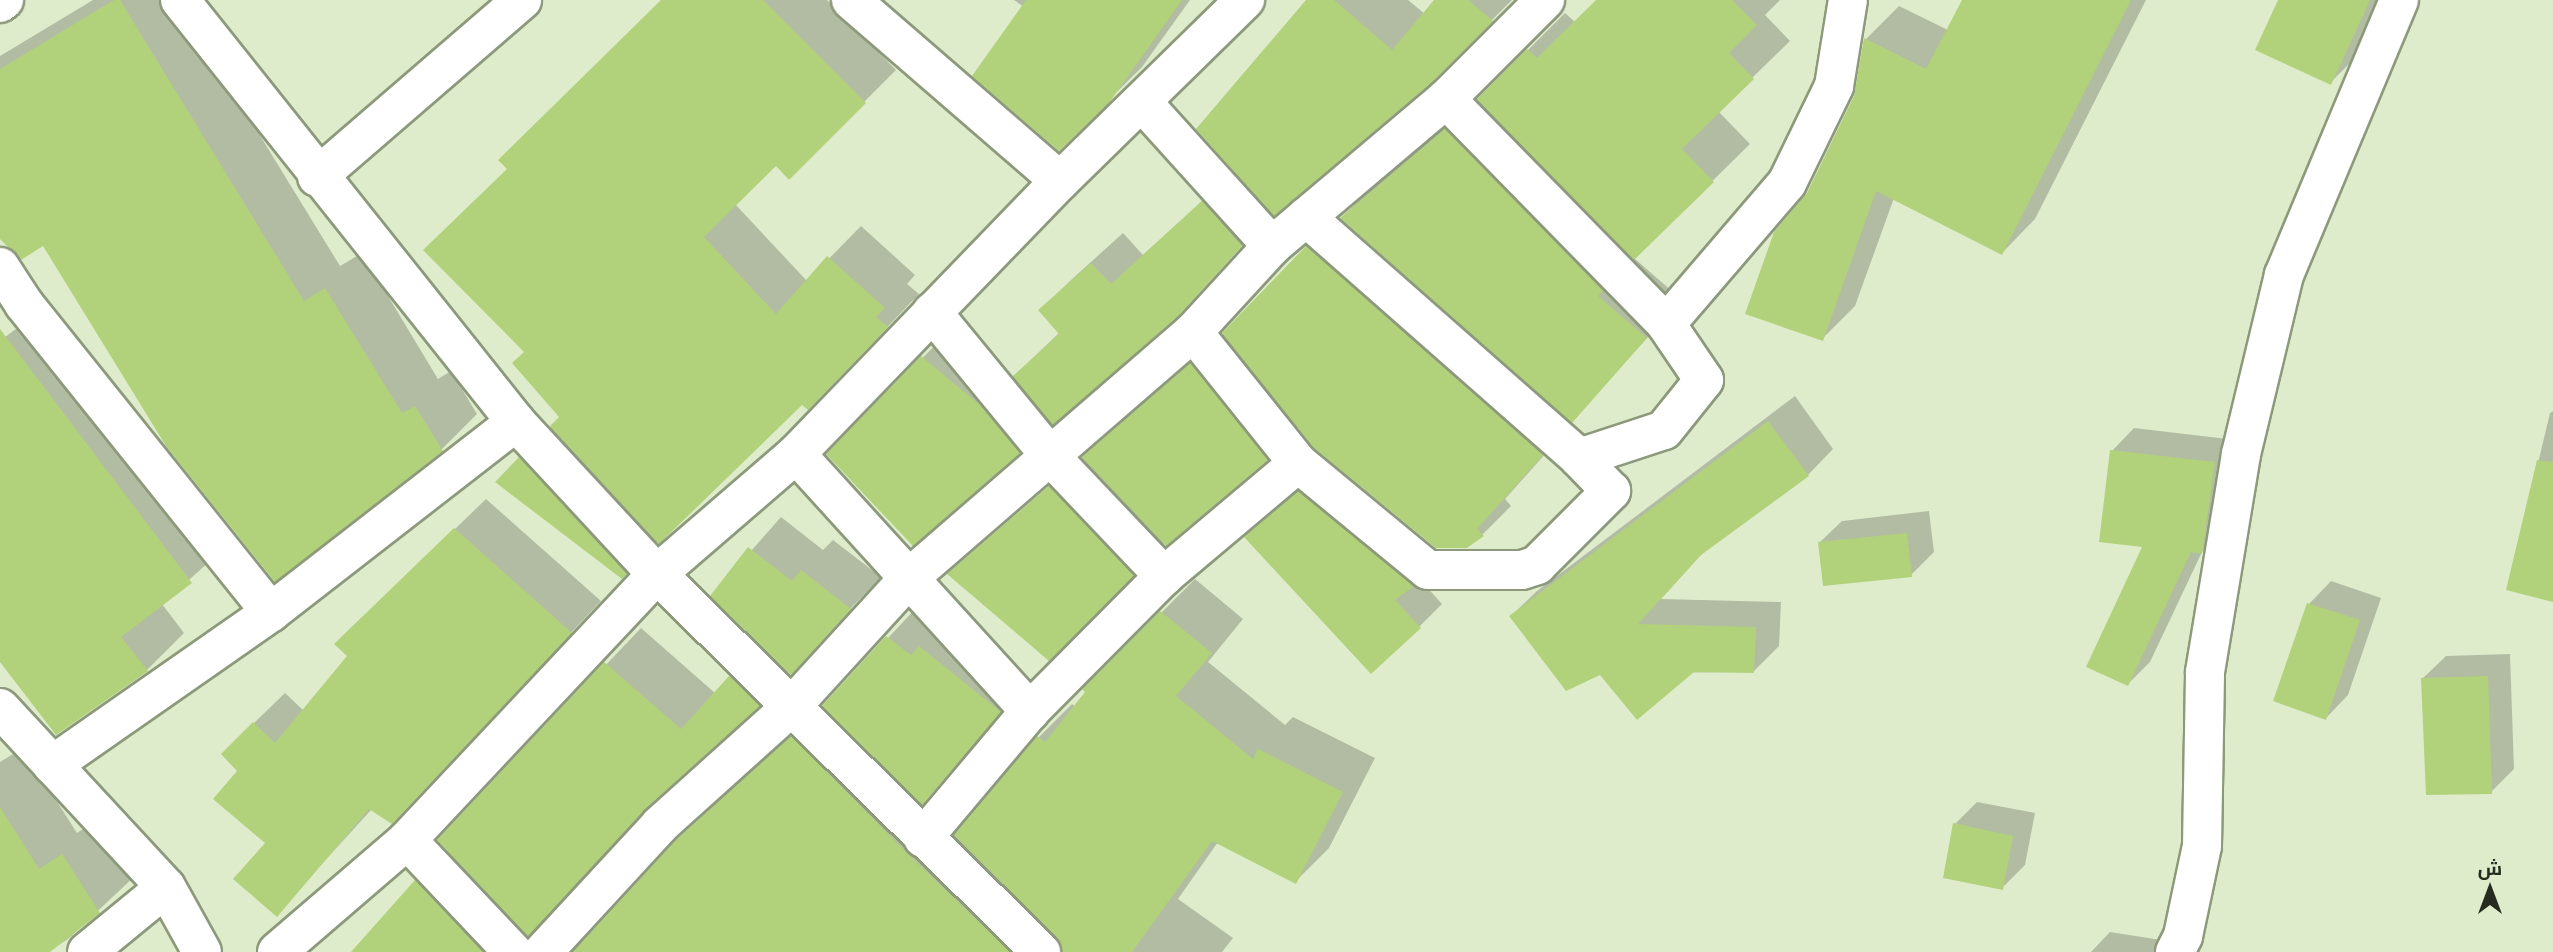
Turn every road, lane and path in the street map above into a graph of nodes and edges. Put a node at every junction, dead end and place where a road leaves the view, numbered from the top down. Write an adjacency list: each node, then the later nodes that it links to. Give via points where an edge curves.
1 (180, 0): 10 (street)
2 (522, 0): 10 (street)
3 (851, 0): 11 (street)
4 (1245, 0): 9 (street)
5 (1545, 0): 8 (street)
6 (1848, 0): 17 (street, via 1834,86 1787,183)
7 (2399, 0): 41 (street, via 2284,275 2247,429 2205,672 2202,846 2183,936)
8 (1446, 99): 12 (street); 17 (street)
9 (1142, 102): 11 (street); 13 (street)
10 (317, 177): 19 (street)
11 (1060, 181): 15 (street)
12 (1306, 217): 13 (street); 22 (street)
13 (1272, 246): 18 (street)
14 (0, 267): 16 (street)
15 (932, 312): 20 (street); 21 (street)
16 (12, 313): 27 (street)
17 (1667, 324): 22 (street, via 1704,380 1664,430)
18 (1193, 332): 21 (street); 23 (street)
19 (516, 422): 24 (street); 27 (street)
20 (796, 454): 24 (street); 26 (street)
21 (1052, 458): 25 (street); 26 (street)
22 (1579, 458): 23 (street, via 1611,491 1563,542 1536,565 1522,569 1429,570)
23 (1298, 463): 25 (street)
24 (656, 574): 28 (street); 33 (street)
25 (1164, 576): 30 (street)
26 (909, 578): 28 (street); 30 (street)
27 (271, 612): 31 (street)
28 (792, 706): 32 (street); 39 (street, via 660,825)
29 (0, 708): 31 (street)
30 (1030, 711): 32 (street)
31 (52, 765): 34 (street)
32 (923, 838): 40 (street)
33 (407, 840): 37 (street); 38 (street)
34 (166, 887): 35 (street); 36 (street)
35 (87, 952)
36 (202, 952)
37 (277, 952)
38 (513, 952)
39 (543, 952)
40 (1041, 952)
41 (2175, 952)

